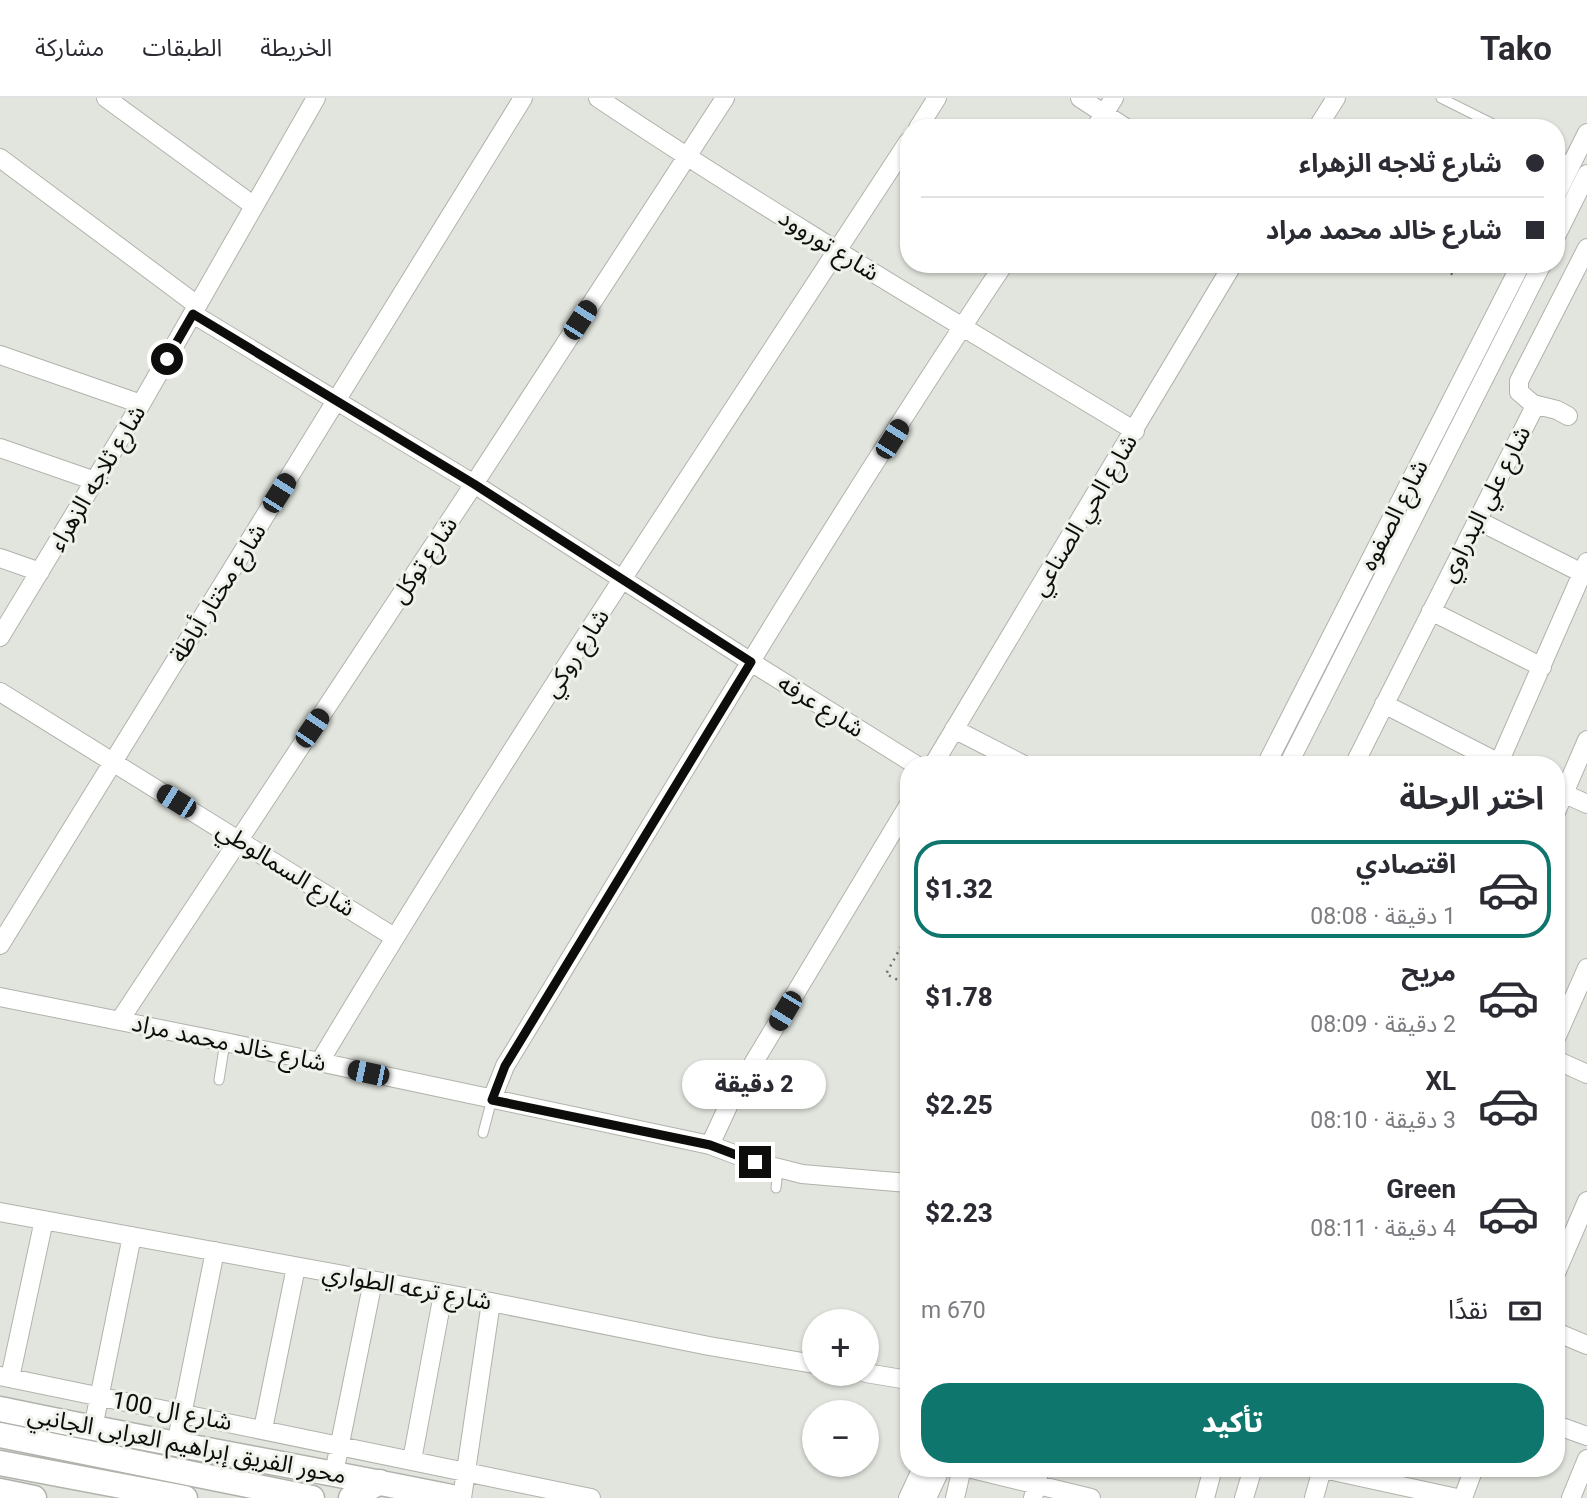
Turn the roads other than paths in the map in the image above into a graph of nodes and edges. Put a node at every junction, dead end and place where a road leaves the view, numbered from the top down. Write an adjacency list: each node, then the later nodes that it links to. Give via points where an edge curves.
1 (106, 98): 22 (street)
2 (316, 98): 22 (street, شارع ثلاجه الزهراء)
3 (523, 98): 33 (street, شارع مختار أباظة)
4 (598, 98): 18 (street, شارع توروود)
5 (725, 98): 18 (street, شارع توكل)
6 (937, 98): 11 (street)
7 (1080, 98): 12 (street)
8 (1114, 98): 13 (street)
9 (1336, 98): 14 (street)
10 (1441, 98): 15 (lane)
11 (924, 119)
12 (1098, 119)
13 (1101, 119)
14 (1323, 119)
15 (1483, 119)
16 (1587, 134): 20 (street)
17 (900, 154): 25 (street, شارع روكي)
18 (685, 156): 25 (street, شارع توروود); 40 (street, شارع توكل)
19 (0, 158): 30 (street, شارع عرفه)
20 (1565, 158)
21 (1587, 174): 23 (street)
22 (254, 206): 30 (street, شارع ثلاجه الزهراء)
23 (1565, 218)
24 (1587, 248): 35 (street, شارع علي البدراوي, via 1519,381 1519,392)
25 (837, 251): 31 (street, شارع توروود); 45 (street, شارع روكي)
26 (998, 273): 31 (street)
27 (1228, 273): 37 (street, شارع الحي الصناعي)
28 (1516, 273): 57 (street, شارع الصفوه)
29 (1537, 273): 58 (street, شارع الصفوه)
30 (195, 309): 33 (street, شارع عرفه); 34 (street, شارع ثلاجه الزهراء)
31 (962, 327): 37 (street, شارع توروود); 48 (street)
32 (0, 355): 34 (street)
33 (336, 401): 40 (street, شارع عرفه); 62 (street, شارع مختار أباظة)
34 (141, 404): 39 (street, شارع ثلاجه الزهراء)
35 (1533, 404): 36 (street); 41 (street, شارع علي البدراوي)
36 (1568, 416)
37 (1135, 432): 52 (street, شارع الحي الصناعي)
38 (0, 448): 39 (street)
39 (95, 481): 44 (street, شارع ثلاجه الزهراء)
40 (474, 484): 45 (street, شارع عرفه); 67 (street, شارع توكل)
41 (1478, 520): 43 (street); 46 (street, شارع علي البدراوي)
42 (0, 558): 44 (street)
43 (1584, 568): 49 (street)
44 (40, 572): 47 (street, شارع ثلاجه الزهراء)
45 (623, 579): 48 (street, شارع عرفه); 68 (street, شارع روكي)
46 (1431, 611): 49 (street); 51 (street, شارع علي البدراوي)
47 (0, 637)
48 (751, 662): 54 (street, شارع عرفه); 79 (street, via 505,1066)
49 (1542, 667): 61 (street)
50 (0, 692): 62 (street, شارع السمالوطي)
51 (1384, 704): 59 (street, شارع علي البدراوي); 60 (street)
52 (954, 729): 55 (street, شارع الحي الصناعي); 56 (street)
53 (1587, 740): 63 (street)
54 (902, 756)
55 (938, 756)
56 (1006, 756)
57 (1271, 756)
58 (1293, 756)
59 (1358, 756)
60 (1485, 756)
61 (1503, 756)
62 (113, 762): 67 (street, شارع السمالوطي); 69 (street, شارع مختار أباظة)
63 (1565, 782)
64 (1565, 793): 65 (street)
65 (1587, 804)
66 (900, 819): 81 (street, via 730,1102)
67 (239, 839): 68 (street, شارع السمالوطي); 73 (street, شارع توكل)
68 (394, 937): 75 (street, شارع روكي)
69 (0, 945)
70 (1587, 968): 72 (street)
71 (0, 997): 73 (street, شارع خالد محمد مراد)
72 (1565, 1018)
73 (120, 1020): 74 (street, شارع خالد محمد مراد)
74 (225, 1041): 75 (street, شارع خالد محمد مراد); 78 (lane)
75 (318, 1062): 79 (street, شارع خالد محمد مراد)
76 (1565, 1064): 77 (street)
77 (1587, 1074)
78 (219, 1080)
79 (492, 1100): 80 (lane); 81 (street, شارع خالد محمد مراد)
80 (483, 1133)
81 (710, 1145): 82 (street, شارع خالد محمد مراد)
82 (778, 1169): 83 (street, شارع خالد محمد مراد, via 826,1178); 84 (lane)
83 (900, 1183)
84 (776, 1188)
85 (1587, 1201): 90 (street)
86 (0, 1212): 87 (street, شارع ترعه الطواري)
87 (44, 1220): 88 (street, شارع ترعه الطواري); 99 (street)
88 (132, 1236): 89 (street, شارع ترعه الطواري); 101 (street)
89 (215, 1251): 91 (street, شارع ترعه الطواري); 103 (street)
90 (1565, 1252)
91 (296, 1267): 92 (street, شارع ترعه الطواري); 106 (street)
92 (373, 1281): 93 (street, شارع ترعه الطواري); 110 (street)
93 (443, 1294): 94 (street, شارع ترعه الطواري); 112 (street)
94 (491, 1302): 97 (street, شارع ترعه الطواري); 114 (street)
95 (1565, 1336): 96 (street)
96 (1587, 1345)
97 (802, 1362)
98 (879, 1375): 100 (street)
99 (5, 1377): 101 (street, شارع ال 100)
100 (900, 1379)
101 (100, 1396): 103 (street, شارع ال 100); 104 (street)
102 (0, 1409): 104 (main road, محور الفريق إبراهيم العرابى الجانبي)
103 (182, 1413): 106 (street, شارع ال 100); 109 (street)
104 (93, 1428): 109 (main road, محور الفريق إبراهيم العرابى الجانبي)
105 (1565, 1428): 108 (street)
106 (263, 1429): 110 (street, شارع ال 100)
107 (0, 1435): 131 (main road)
108 (1587, 1436)
109 (176, 1445): 115 (main road, محور الفريق إبراهيم العرابى الجانبي)
110 (339, 1445): 112 (street, شارع ال 100); 115 (street)
111 (1587, 1459): 145 (street)
112 (412, 1460): 114 (street, شارع ال 100)
113 (0, 1463): 130 (main road)
114 (466, 1471): 134 (street); 135 (street, شارع ال 100)
115 (334, 1473): 125 (main road, محور الفريق إبراهيم العرابى الجانبي)
116 (918, 1477): 136 (street)
117 (937, 1477): 137 (street)
118 (960, 1477): 138 (street)
119 (1006, 1477): 126 (street)
120 (1211, 1477): 140 (street)
121 (1250, 1477): 141 (street)
122 (1318, 1477): 142 (street)
123 (1373, 1477): 128 (street)
124 (1471, 1477): 144 (street)
125 (380, 1482): 132 (main road); 133 (main road, محور الفريق إبراهيم العرابى الجانبي)
126 (1036, 1484): 139 (street)
127 (0, 1491): 129 (main road)
128 (1389, 1491): 143 (street)
129 (34, 1498)
130 (184, 1498)
131 (312, 1498)
132 (351, 1498)
133 (456, 1498)
134 (462, 1498)
135 (591, 1498)
136 (908, 1498)
137 (927, 1498)
138 (956, 1498)
139 (1091, 1498)
140 (1205, 1498)
141 (1244, 1498)
142 (1314, 1498)
143 (1457, 1498)
144 (1463, 1498)
145 (1571, 1498)

